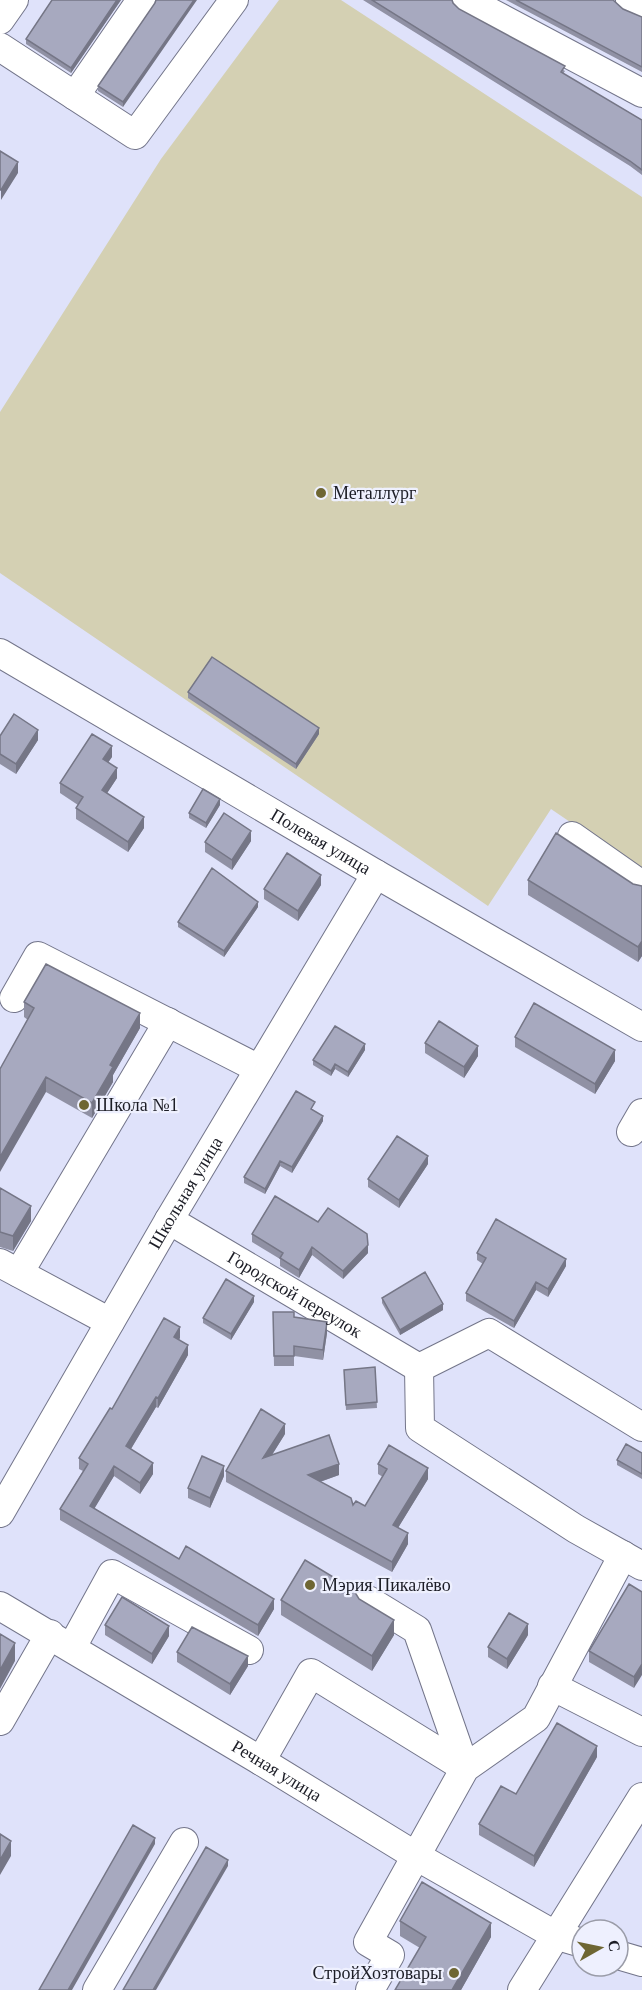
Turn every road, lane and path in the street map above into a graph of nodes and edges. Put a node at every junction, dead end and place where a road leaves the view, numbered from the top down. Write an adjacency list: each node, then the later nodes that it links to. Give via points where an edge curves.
1 (14, 0): 7 (street)
2 (141, 0): 10 (street)
3 (234, 0): 10 (street, via 135,135)
4 (467, 0): 9 (street)
5 (630, 0): 6 (street)
6 (642, 6)
7 (0, 20)
8 (0, 47): 10 (street)
9 (642, 93)
10 (75, 96)
11 (0, 653): 13 (street, Полевая улица)
12 (572, 836): 14 (street)
13 (376, 874): 17 (street, Полевая улица); 18 (street, Школьная улица)
14 (642, 885)
15 (14, 998): 16 (street, via 38,956)
16 (168, 1022): 18 (street); 20 (street)
17 (642, 1028)
18 (259, 1069): 19 (street, Школьная улица)
19 (169, 1220): 21 (street, Школьная улица); 22 (street, Городской переулок)
20 (10, 1268): 21 (street)
21 (110, 1322): 24 (street, Школьная улица)
22 (419, 1368): 23 (street, via 489,1334); 25 (street, via 420,1428)
23 (641, 1427)
24 (0, 1513)
25 (632, 1561): 30 (street)
26 (368, 1600): 34 (street, via 417,1630)
27 (0, 1606): 28 (street, Речная улица)
28 (61, 1641): 29 (street, via 112,1574); 31 (street); 33 (street, Речная улица)
29 (249, 1650)
30 (552, 1686): 32 (street); 34 (street, via 536,1718)
31 (0, 1721)
32 (642, 1732)
33 (261, 1761): 34 (street, via 311,1673); 37 (street, Речная улица)
34 (465, 1768): 37 (street)
35 (642, 1797): 38 (street)
36 (184, 1842): 40 (street)
37 (416, 1856): 38 (street, Речная улица); 41 (street, via 368,1942 390,1955)
38 (555, 1935): 39 (street, Речная улица); 42 (street)
39 (570, 1939)
40 (98, 1990)
41 (370, 1990)
42 (522, 1990)

